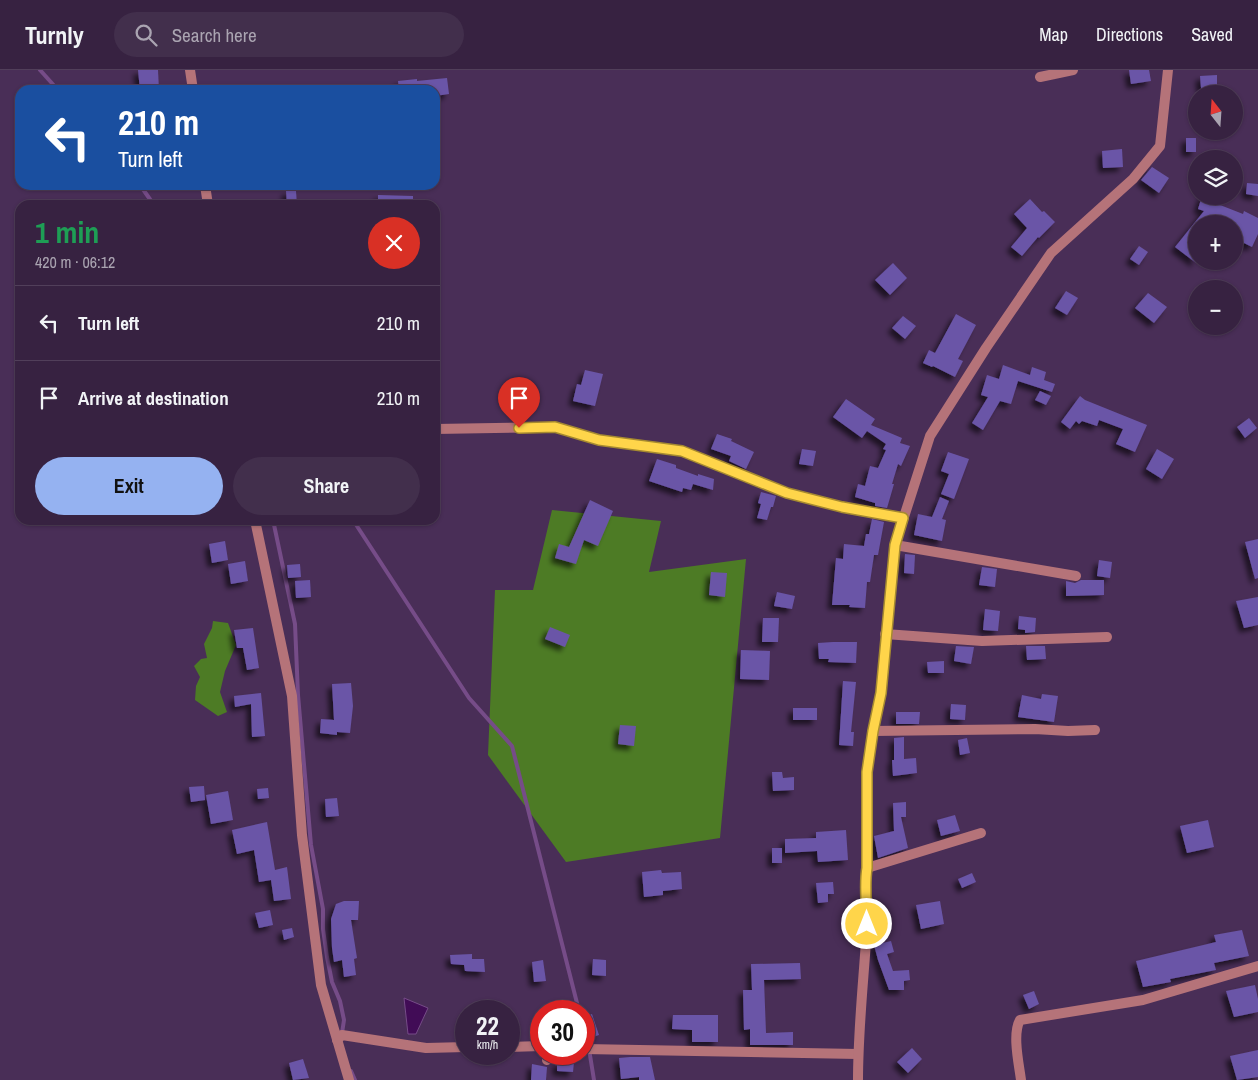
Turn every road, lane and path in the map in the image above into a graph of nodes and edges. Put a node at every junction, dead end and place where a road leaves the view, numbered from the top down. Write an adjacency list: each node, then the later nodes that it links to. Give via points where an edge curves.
1 (190, 70): 5 (street)
2 (1073, 70): 4 (street)
3 (1168, 70): 7 (street, via 1160,146 1133,179 1051,253 930,436)
4 (1040, 77)
5 (192, 85)
6 (440, 429): 7 (street, via 555,427 599,440 682,451 787,493)
7 (903, 518): 9 (street)
8 (256, 525): 18 (street, via 292,696 302,835 321,985)
9 (895, 545): 10 (street); 11 (street)
10 (1076, 576)
11 (885, 634): 12 (street, via 982,640); 14 (street, via 881,693)
12 (1107, 637)
13 (1095, 730): 14 (street)
14 (873, 731): 16 (street, via 867,772)
15 (981, 833): 16 (street)
16 (867, 868): 21 (street, via 867,924)
17 (1258, 966): 24 (street, via 1142,1000 1020,1020 1017,1039)
18 (337, 1040): 19 (street, via 342,1035 426,1048); 22 (street)
19 (455, 1047)
20 (595, 1049): 21 (street)
21 (858, 1054): 23 (street)
22 (349, 1080)
23 (858, 1080)
24 (1021, 1080)

